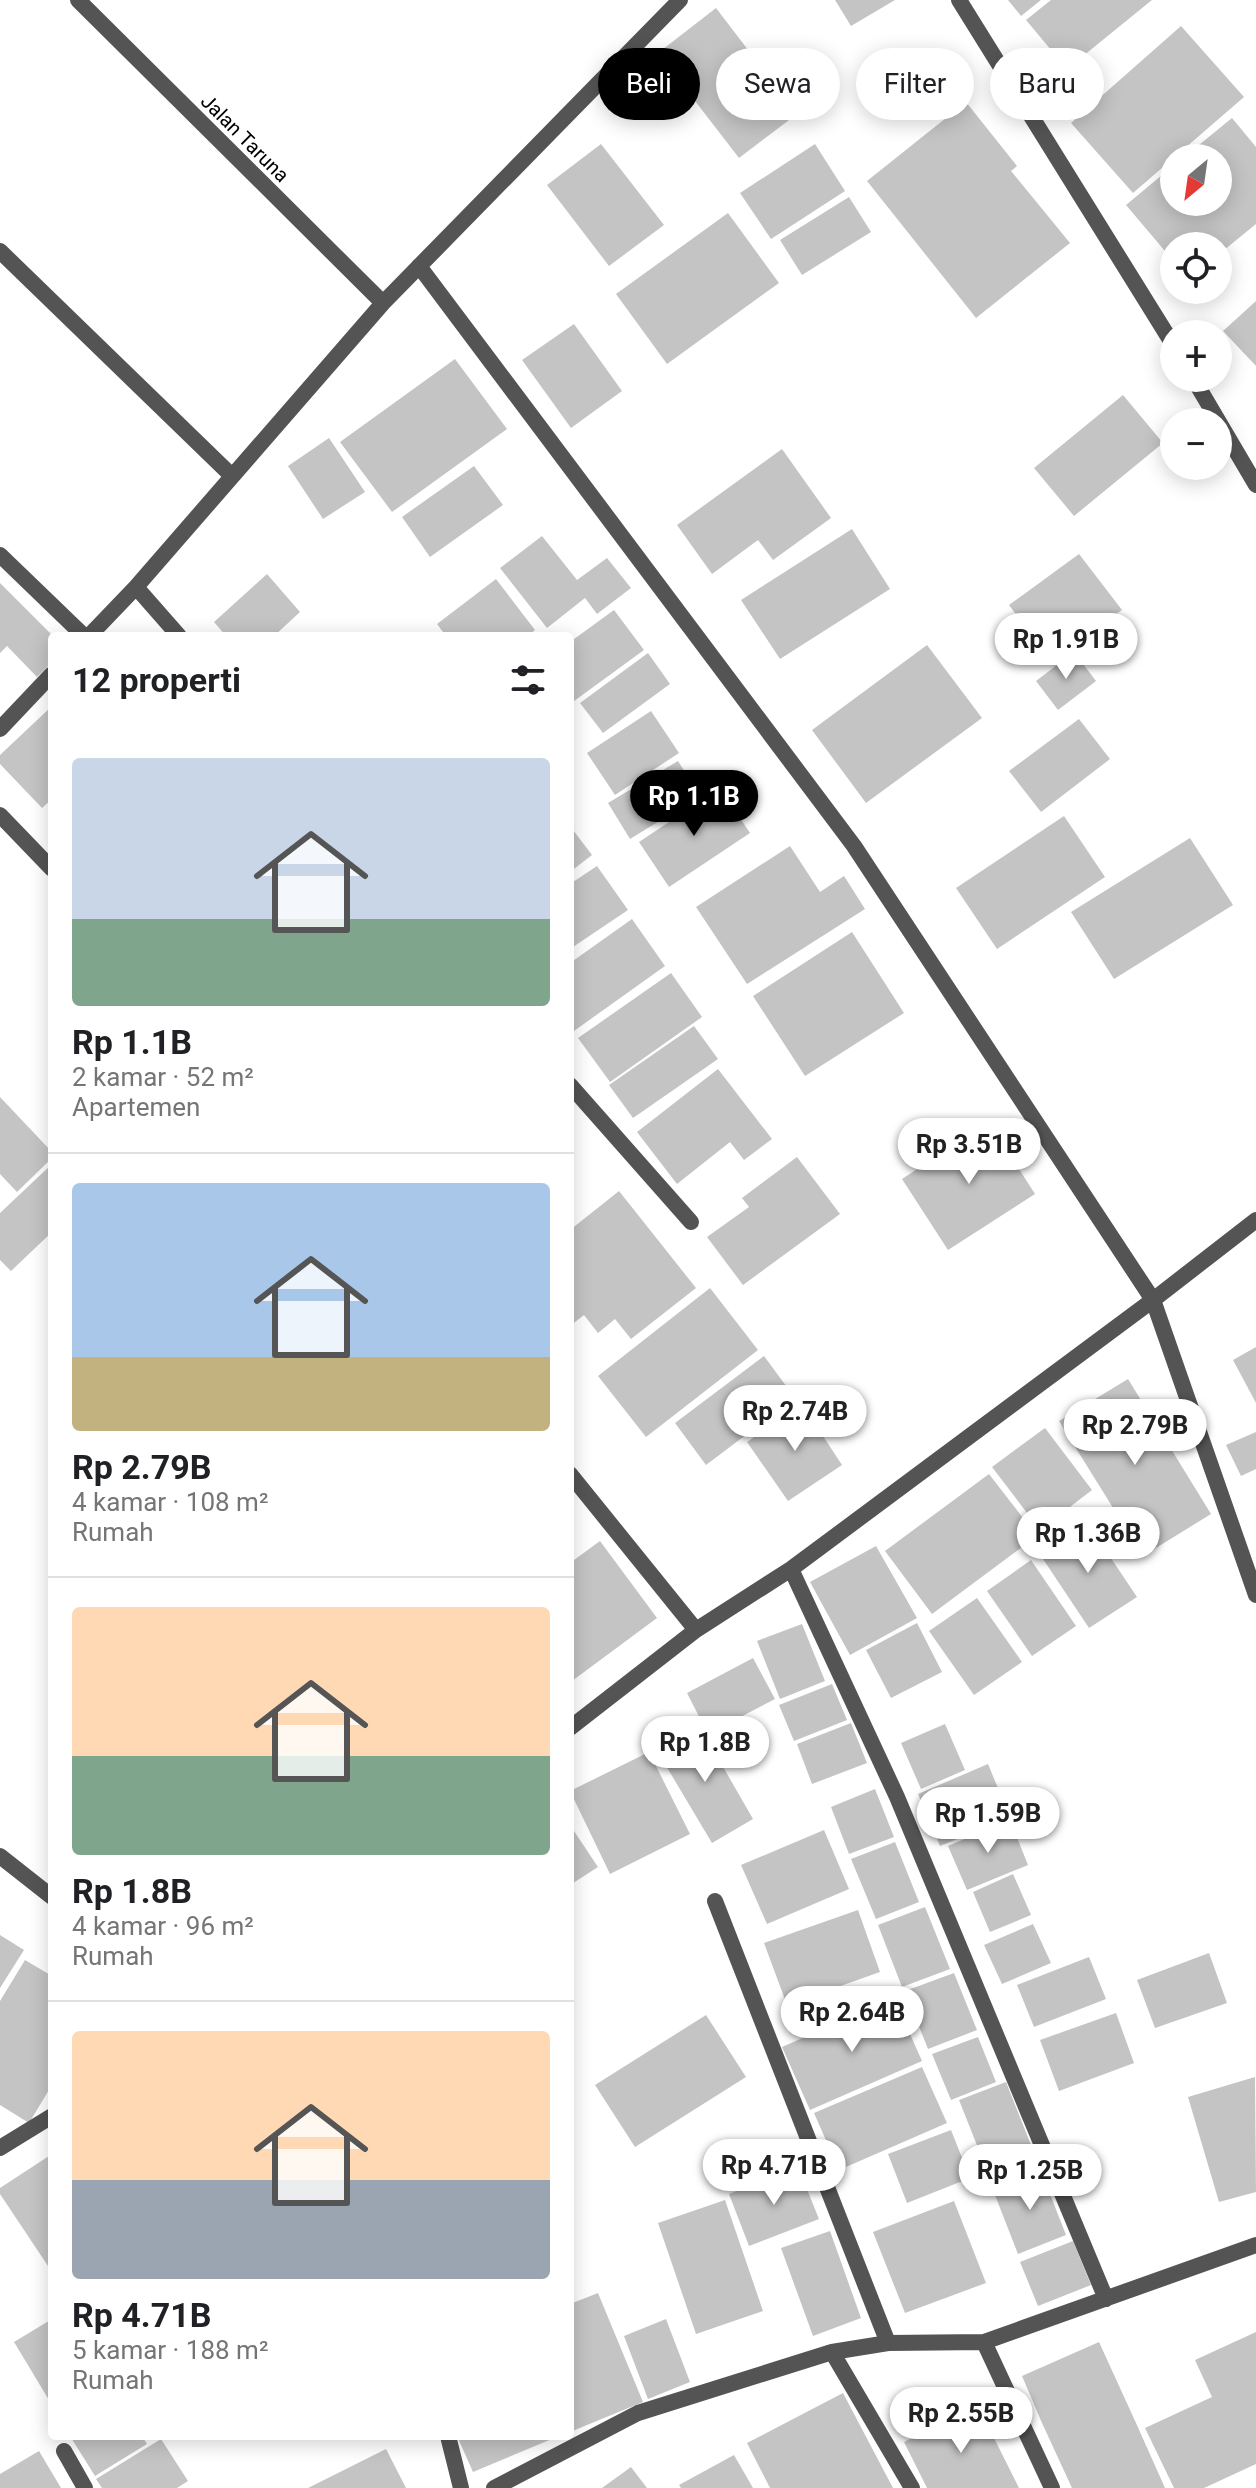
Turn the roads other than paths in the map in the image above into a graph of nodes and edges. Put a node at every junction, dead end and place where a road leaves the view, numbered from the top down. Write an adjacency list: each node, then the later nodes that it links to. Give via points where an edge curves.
1 (78, 0): 6 (street, Jalan Taruna)
2 (680, 0): 5 (street)
3 (959, 0): 7 (street)
4 (0, 251): 9 (street)
5 (419, 266): 6 (street); 23 (street, via 854,846)
6 (383, 303): 9 (street)
7 (1160, 323)
8 (1201, 392): 10 (street)
9 (232, 476): 12 (street)
10 (1256, 485)
11 (0, 555): 13 (street)
12 (136, 587): 14 (street); 15 (street)
13 (82, 632)
14 (90, 632)
15 (175, 632)
16 (48, 678): 17 (street)
17 (0, 729)
18 (0, 815): 19 (street)
19 (48, 865)
20 (574, 1090): 22 (street)
21 (1256, 1220): 23 (street)
22 (691, 1222)
23 (1153, 1300): 25 (street); 26 (street)
24 (574, 1479): 27 (street)
25 (791, 1569): 27 (street); 35 (street, via 897,1797)
26 (1256, 1595)
27 (696, 1630): 28 (street)
28 (574, 1725)
29 (0, 1856): 30 (street)
30 (48, 1894)
31 (715, 1901): 37 (street)
32 (48, 2118): 33 (street)
33 (0, 2148)
34 (1256, 2245): 35 (street)
35 (1106, 2299): 36 (street)
36 (984, 2342): 37 (street); 45 (street)
37 (888, 2343): 38 (street)
38 (832, 2352): 43 (street, via 638,2413); 44 (street)
39 (449, 2440): 42 (street)
40 (64, 2451): 41 (street)
41 (85, 2488)
42 (461, 2488)
43 (494, 2488)
44 (912, 2488)
45 (1052, 2488)

